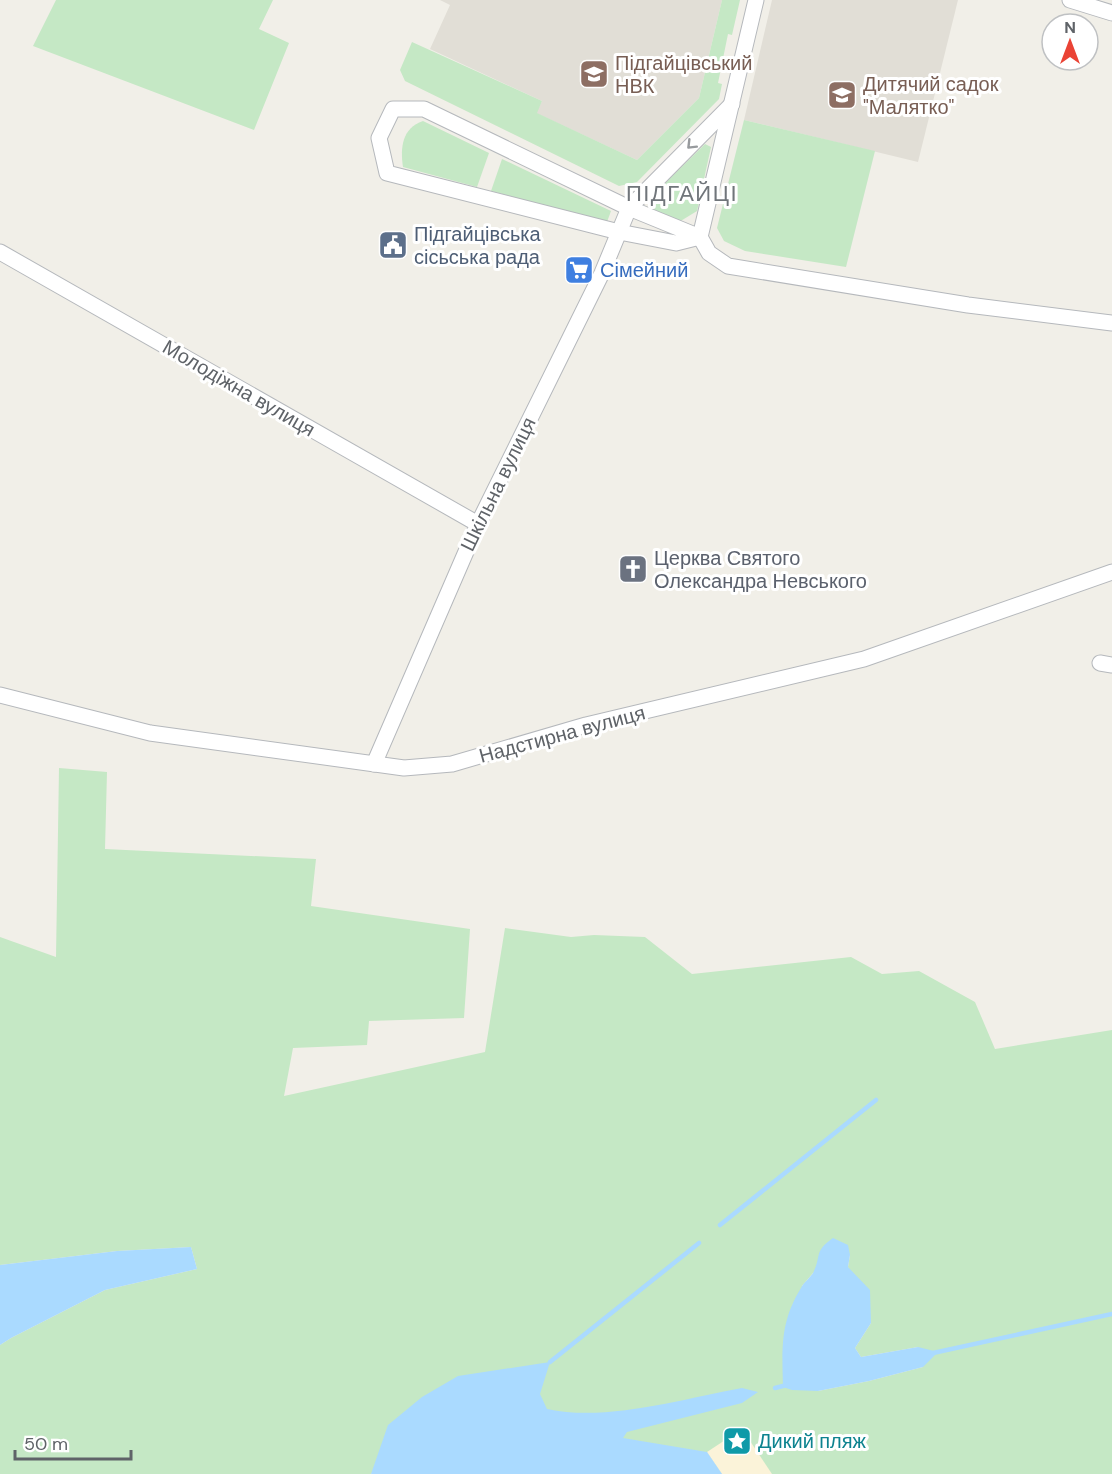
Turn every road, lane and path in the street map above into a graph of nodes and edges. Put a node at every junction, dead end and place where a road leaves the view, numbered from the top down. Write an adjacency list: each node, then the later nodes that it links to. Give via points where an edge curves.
1 (756, 0): 4 (street)
2 (1070, 0): 3 (street)
3 (1112, 14)
4 (732, 104): 5 (street, one-way to 5); 7 (street)
5 (629, 208): 6 (street, Шкільна вулиця); 6 (street, via 424,110 393,110 379,138 387,173); 7 (street)
6 (619, 231): 7 (street, via 676,243); 10 (street, Шкільна вулиця)
7 (700, 237): 9 (street, via 709,253 728,266 968,305)
8 (0, 252): 10 (street, Молодіжна вулиця)
9 (1112, 323)
10 (478, 524): 13 (street, Шкільна вулиця)
11 (1112, 572): 13 (street, Надстирна вулиця, via 864,659 586,725 452,764 404,768)
12 (0, 695): 13 (street, Надстирна вулиця, via 150,733)
13 (374, 764)

